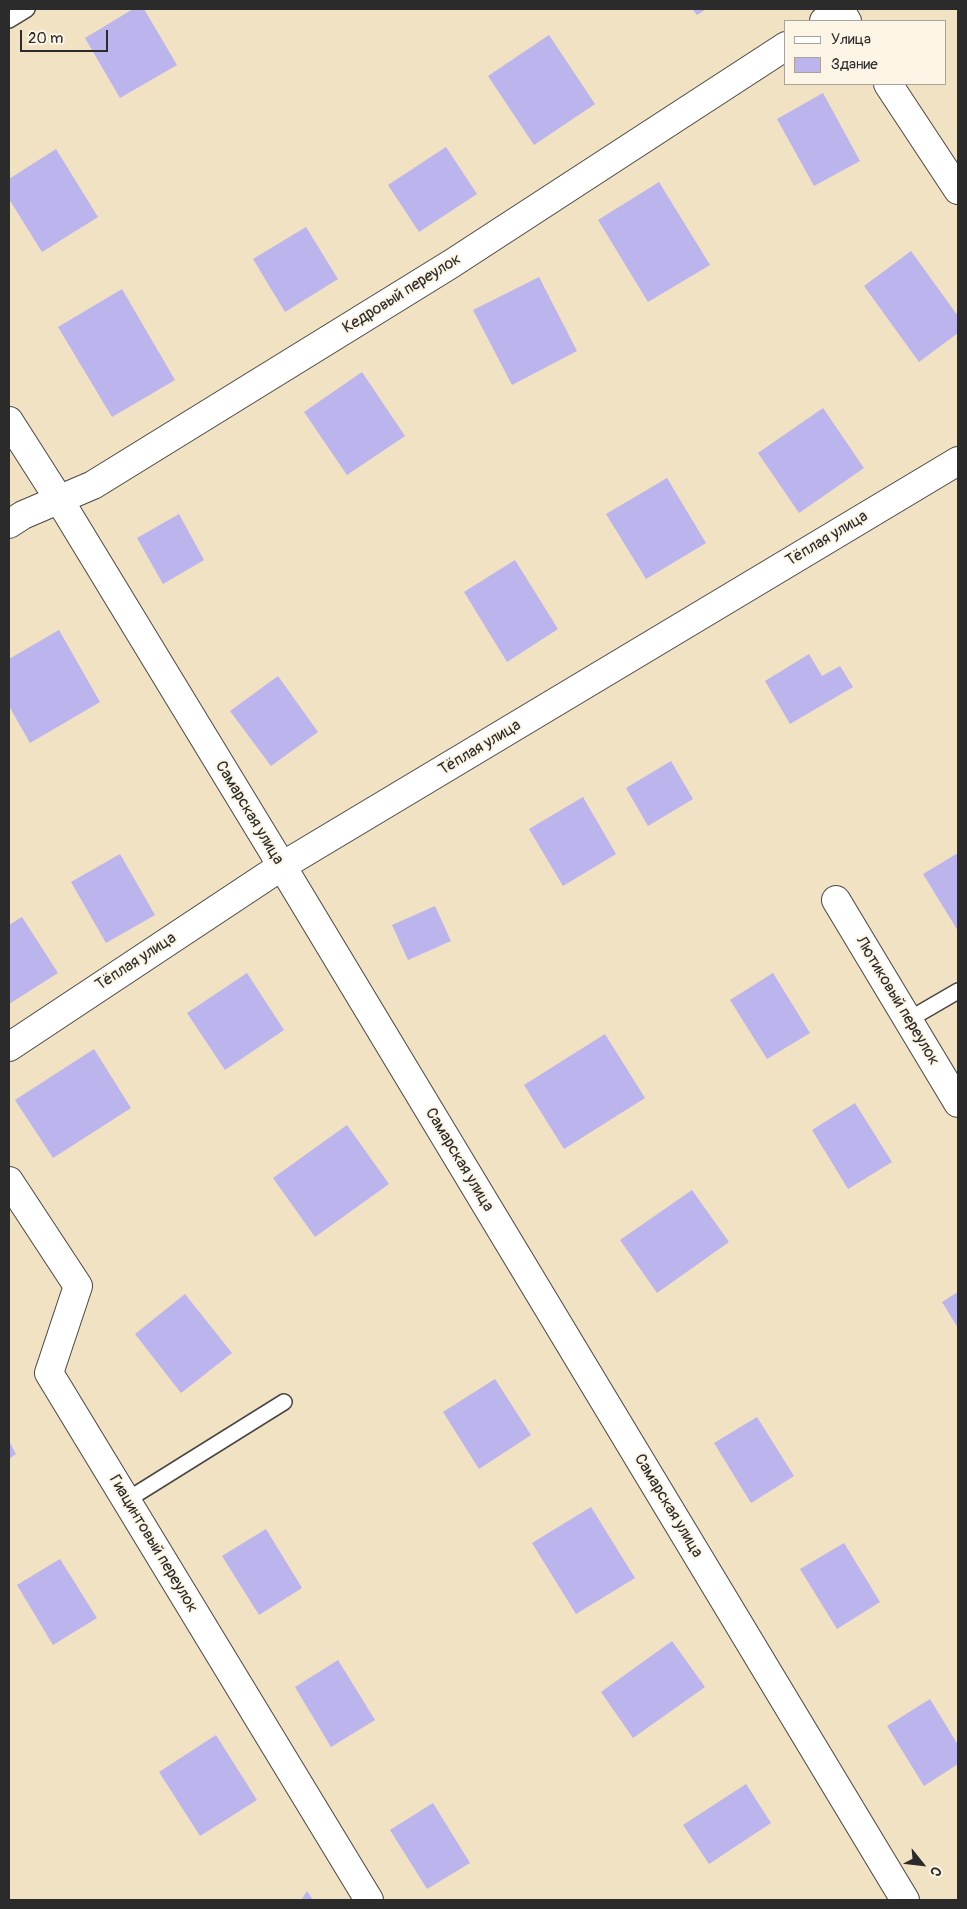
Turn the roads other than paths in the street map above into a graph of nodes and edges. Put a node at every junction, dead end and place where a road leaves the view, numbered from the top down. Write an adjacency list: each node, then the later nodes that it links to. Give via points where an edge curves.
1 (27, 9): 2 (lane)
2 (9, 20)
3 (784, 47): 8 (street, Кедровый переулок, via 451,264 93,485)
4 (889, 85): 5 (street)
5 (958, 190)
6 (9, 421): 8 (street, Самарская улица)
7 (958, 461): 10 (street, Тёплая улица)
8 (60, 501): 9 (street, Кедровый переулок); 10 (street, Самарская улица)
9 (9, 524)
10 (282, 866): 14 (street, Тёплая улица); 20 (street, Самарская улица)
11 (836, 900): 13 (street, Лютиковый переулок)
12 (958, 991): 13 (lane)
13 (908, 1020): 15 (street, Лютиковый переулок)
14 (9, 1047)
15 (958, 1102)
16 (9, 1181): 18 (street, Гиацинтовый переулок, via 78,1286 49,1374)
17 (284, 1402): 18 (lane)
18 (127, 1500): 19 (street, Гиацинтовый переулок)
19 (369, 1900)
20 (905, 1900)

